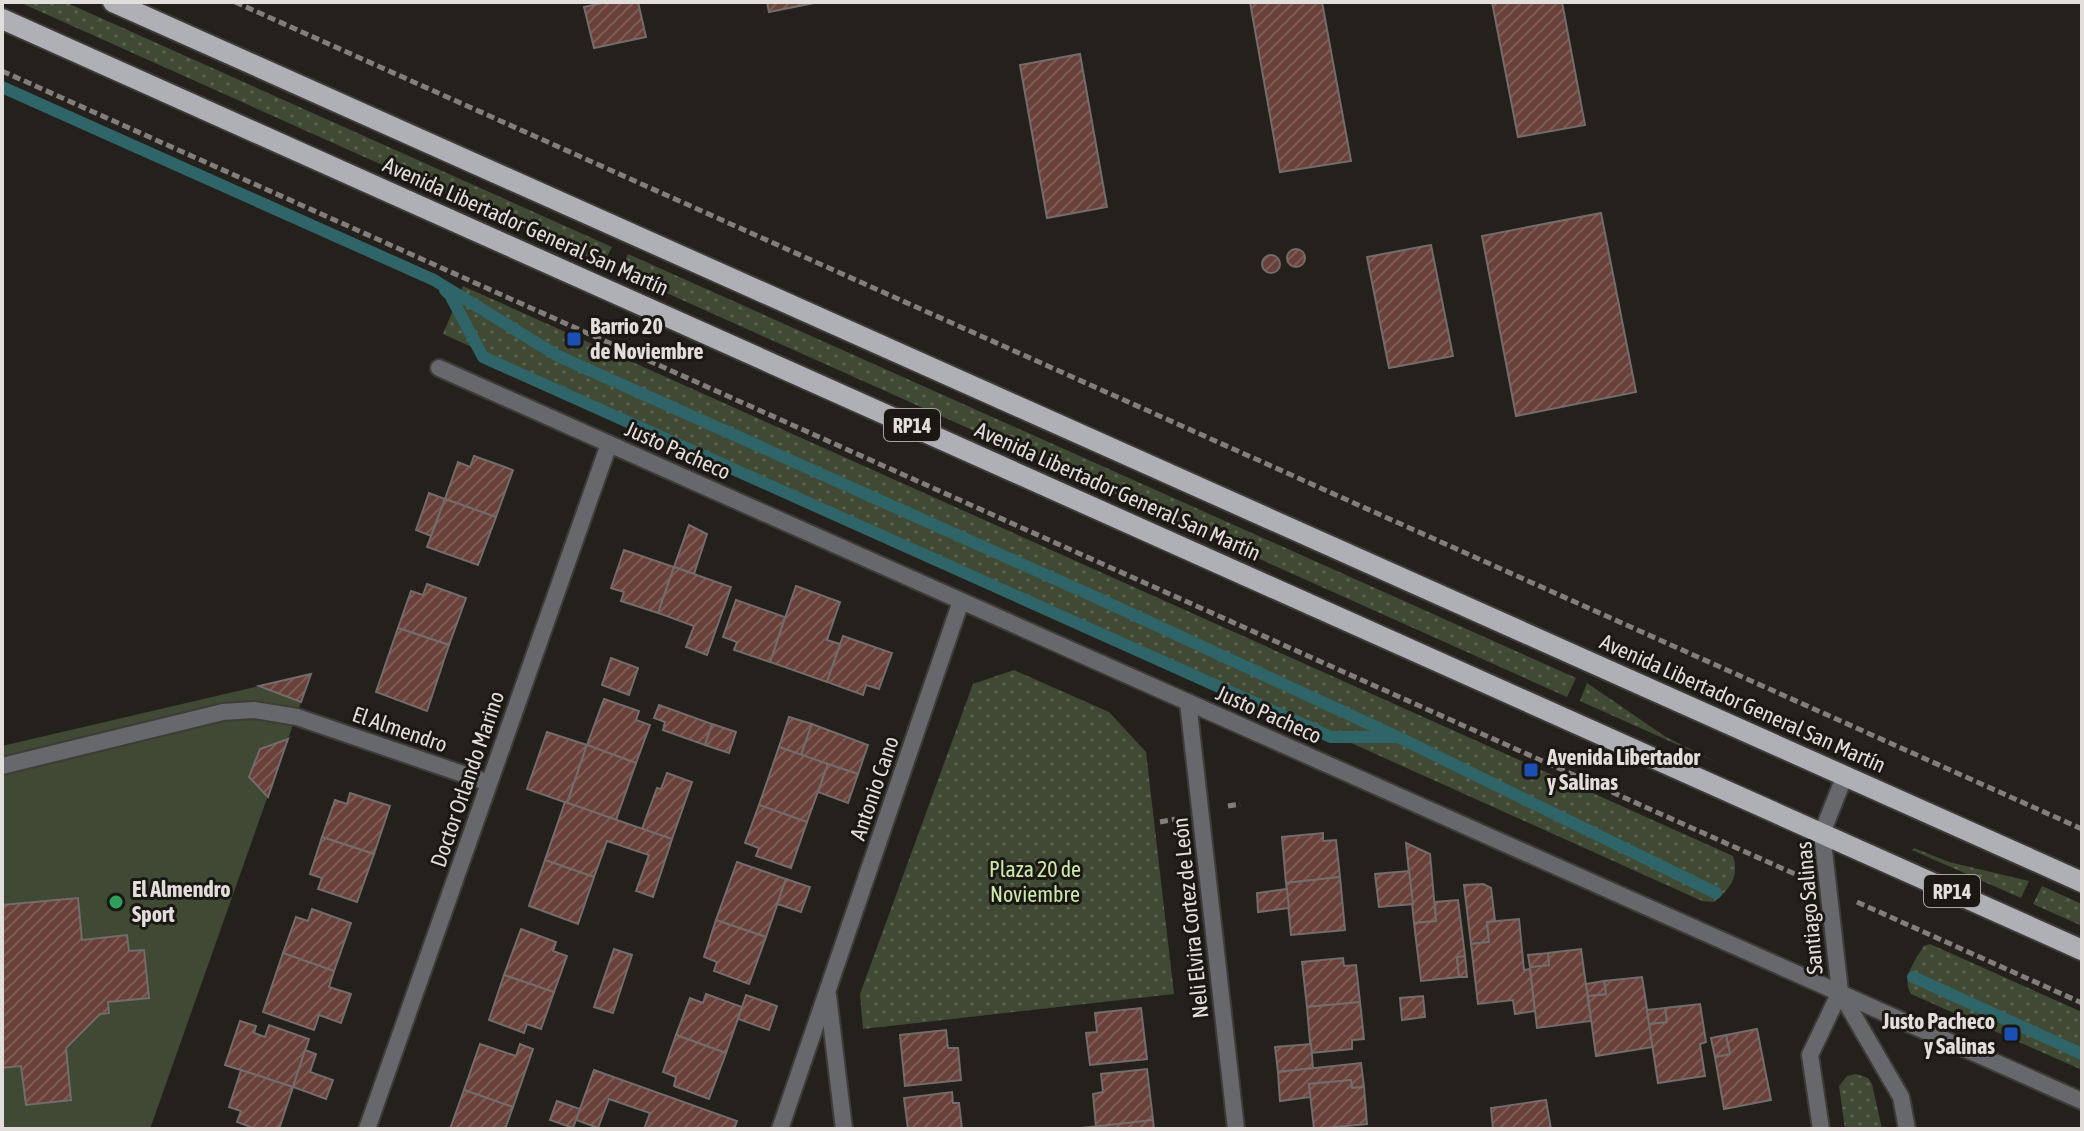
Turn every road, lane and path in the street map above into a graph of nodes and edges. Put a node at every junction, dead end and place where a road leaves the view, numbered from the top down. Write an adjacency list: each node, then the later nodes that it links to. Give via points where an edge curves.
1 (113, 2): 10 (main road, Avenida Libertador General San Martín)
2 (235, 2): 14 (path)
3 (2, 19): 15 (main road, Avenida Libertador General San Martín / RP14)
4 (2, 71): 17 (path)
5 (439, 368): 6 (street, Justo Pacheco)
6 (609, 444): 7 (street, Justo Pacheco); 11 (street, Doctor Orlando Marino)
7 (961, 601): 8 (street, Justo Pacheco); 19 (street, Antonio Cano)
8 (1188, 702): 20 (street, Justo Pacheco); 26 (street, Neli Elvira Cortez de León)
9 (2, 766): 11 (street, El Almendro, via 223,712 254,710 297,717)
10 (1845, 775): 15 (street, Santiago Salinas); 16 (main road, Avenida Libertador General San Martín)
11 (489, 783): 23 (street, Doctor Orlando Marino)
12 (1240, 804): 13 (path)
13 (1227, 806)
14 (2082, 829)
15 (1822, 833): 17 (street, Santiago Salinas); 18 (main road, Avenida Libertador General San Martín / RP14)
16 (2082, 882)
17 (1828, 889): 20 (street, Santiago Salinas); 21 (path)
18 (2082, 950)
19 (828, 990): 24 (street, Antonio Cano); 25 (street, Antonio Cano)
20 (1840, 992): 22 (street, Justo Pacheco); 27 (street, via 1810,1055); 28 (street, via 1901,1097)
21 (2082, 1003)
22 (2082, 1101)
23 (367, 1129)
24 (780, 1129)
25 (844, 1129)
26 (1236, 1129)
27 (1821, 1129)
28 (1907, 1129)

